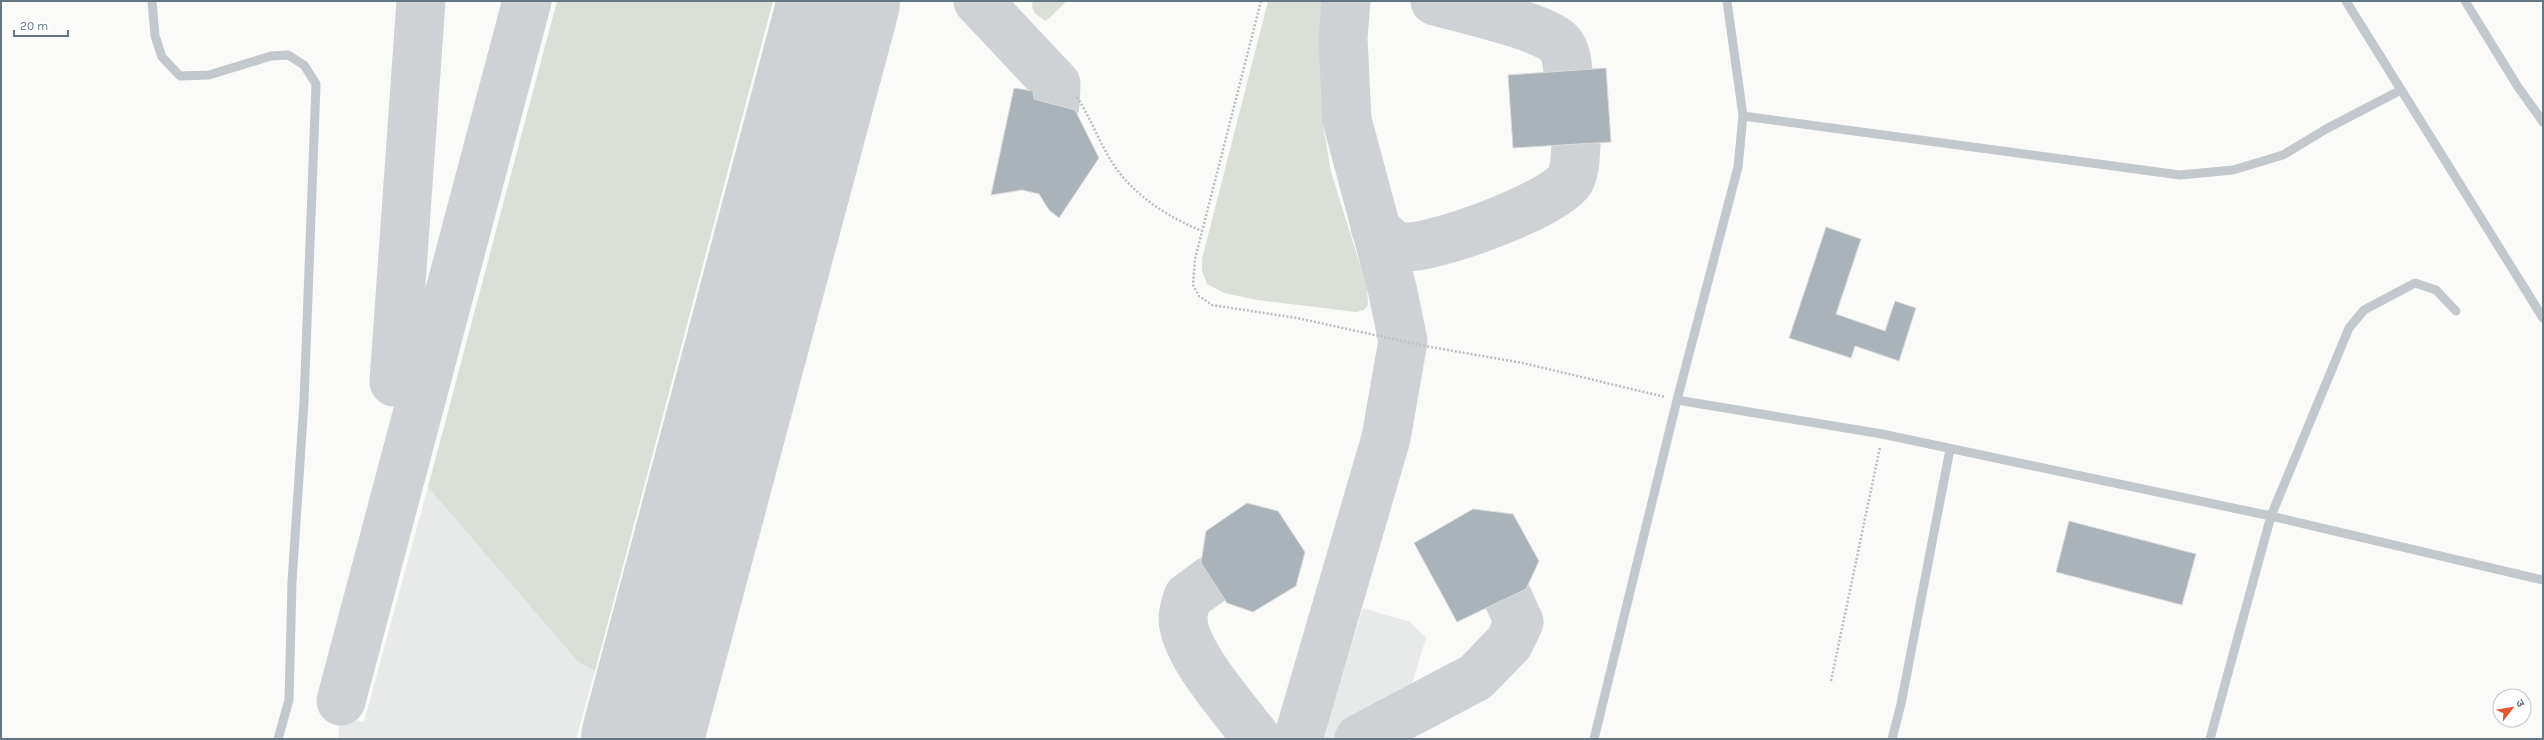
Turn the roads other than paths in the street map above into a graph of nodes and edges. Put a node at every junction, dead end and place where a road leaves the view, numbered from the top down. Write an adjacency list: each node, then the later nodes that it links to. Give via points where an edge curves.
1 (152, 1): 14 (lane, via 155,36 162,57 180,76 209,76 271,56 288,56 304,65 316,84 304,402 292,582 288,700)
2 (1727, 1): 6 (lane)
3 (2346, 1): 5 (lane)
4 (2465, 1): 7 (lane, via 2518,87)
5 (2401, 90): 6 (lane, via 2283,155 2233,170 2180,175); 9 (lane)
6 (1743, 116): 10 (lane, via 1738,167)
7 (2543, 122)
8 (2456, 311): 12 (lane, via 2436,290 2415,283 2364,310 2349,328)
9 (2543, 318)
10 (1677, 400): 11 (lane, via 1882,434); 15 (lane)
11 (1950, 449): 12 (lane); 16 (lane)
12 (2271, 516): 13 (lane); 17 (lane)
13 (2543, 580)
14 (278, 739)
15 (1594, 739)
16 (1892, 739)
17 (2210, 739)

